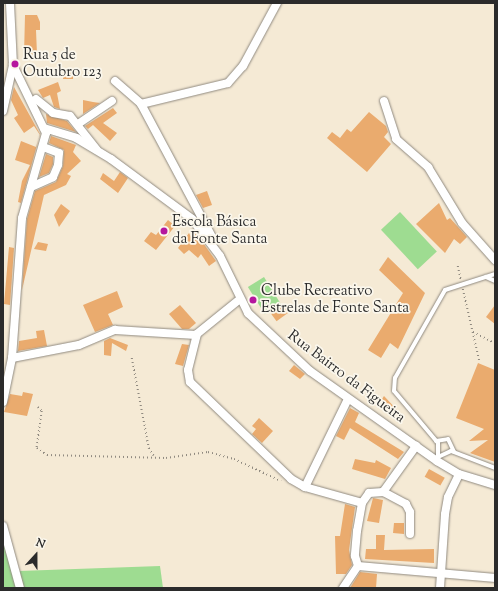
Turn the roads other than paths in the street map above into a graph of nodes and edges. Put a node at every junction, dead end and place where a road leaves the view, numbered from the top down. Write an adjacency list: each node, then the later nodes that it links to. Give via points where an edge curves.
1 (10, 3): 3 (street)
2 (277, 3): 8 (street, via 243,66 228,83)
3 (13, 65): 9 (street); 11 (street)
4 (115, 81): 8 (street)
5 (36, 99): 10 (street, via 53,113 70,116)
6 (112, 101): 10 (street)
7 (384, 101): 16 (street, via 396,139 428,168 462,223)
8 (141, 104): 15 (street, via 198,214 210,228)
9 (3, 111)
10 (78, 124): 13 (street)
11 (44, 128): 12 (street); 13 (street, Rua Bairro da Figueira, via 76,138)
12 (43, 147): 14 (street); 14 (street, via 59,152 58,165 53,177)
13 (97, 150): 15 (street, Rua Bairro da Figueira, via 172,201)
14 (31, 186): 22 (street, via 21,231)
15 (217, 250): 20 (street, Rua Bairro da Figueira)
16 (495, 260)
17 (495, 274): 18 (lane)
18 (486, 277): 19 (lane); 25 (lane, via 445,290 393,386)
19 (495, 281)
20 (240, 299): 21 (street); 23 (street, Rua Bairro da Figueira, via 259,327)
21 (196, 335): 22 (street, via 115,330 79,345); 32 (street, via 188,370 192,385 289,477)
22 (12, 358): 24 (street)
23 (348, 399): 26 (street, Rua Bairro da Figueira); 32 (street)
24 (3, 402)
25 (436, 441): 27 (lane, via 448,439); 28 (lane)
26 (416, 446): 28 (street, Rua Bairro da Figueira); 33 (street)
27 (454, 452): 28 (lane); 29 (lane)
28 (437, 458): 30 (street, Rua Bairro da Figueira)
29 (495, 468)
30 (459, 474): 31 (street, Rua Bairro da Figueira); 38 (street, via 448,497)
31 (495, 485)
32 (305, 487): 34 (street)
33 (383, 492): 34 (street, via 369,493); 36 (street, via 408,507)
34 (362, 503): 37 (street, via 355,549)
35 (3, 526): 40 (street)
36 (410, 534)
37 (358, 566): 38 (street); 41 (street)
38 (441, 573): 39 (street); 42 (street)
39 (495, 578)
40 (20, 588)
41 (344, 588)
42 (440, 588)

